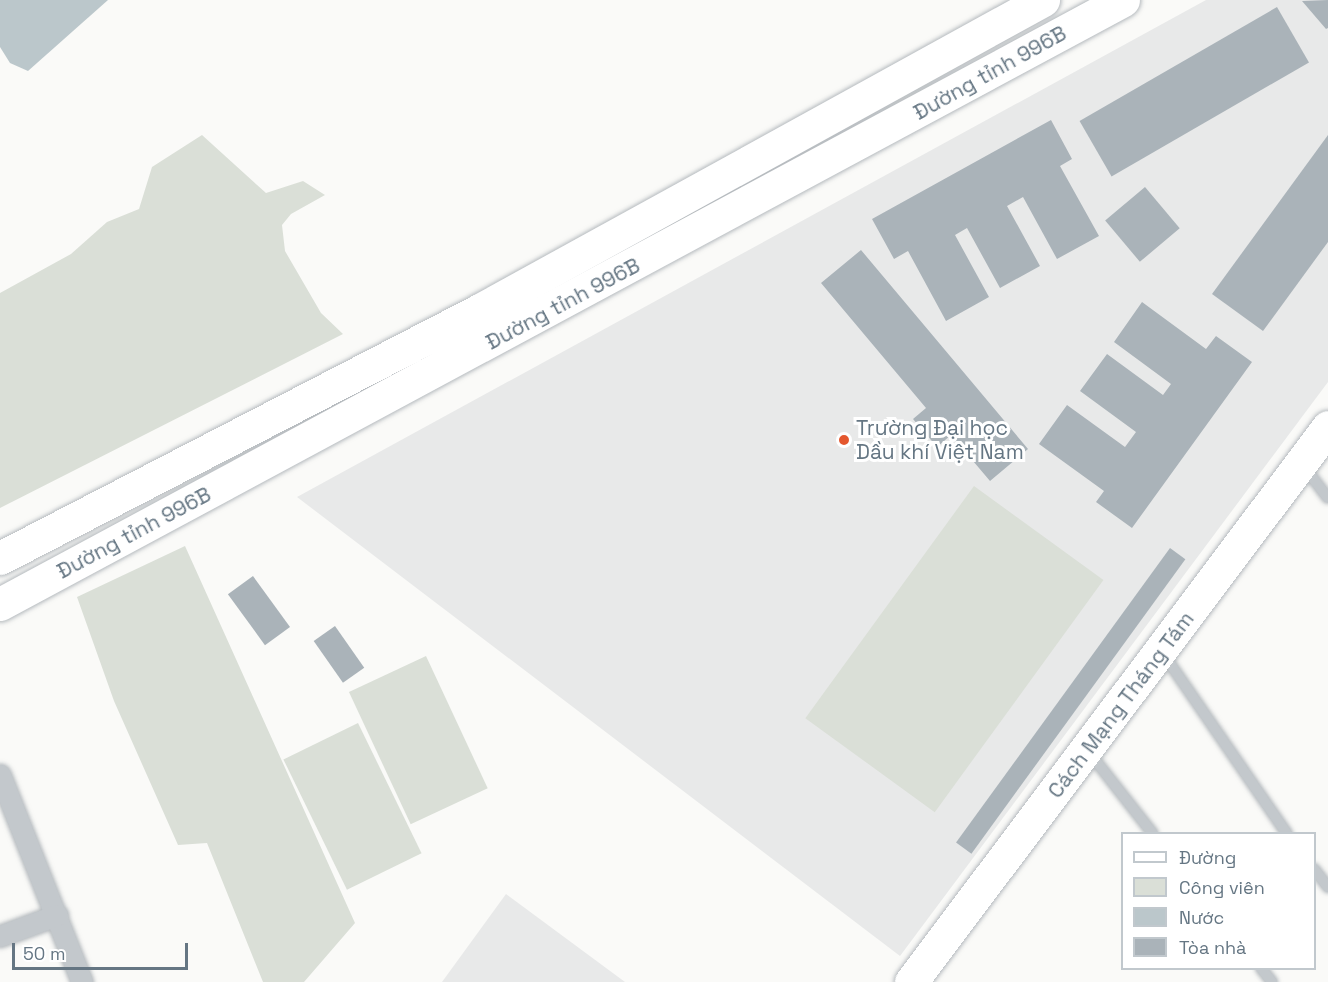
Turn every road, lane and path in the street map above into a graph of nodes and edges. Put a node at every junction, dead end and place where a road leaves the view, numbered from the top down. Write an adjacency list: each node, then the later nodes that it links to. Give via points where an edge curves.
1 (1123, 0): 4 (main road, Đường tỉnh 996B)
2 (1026, 3): 3 (main road, Đường tỉnh 996B)
3 (478, 311): 4 (main road); 8 (main road, Đường tỉnh 996B)
4 (490, 344): 9 (main road, Đường tỉnh 996B)
5 (1328, 426): 6 (main road, Cách Mạng Tháng Tám)
6 (1301, 462): 7 (lane); 10 (main road, Cách Mạng Tháng Tám)
7 (1328, 498)
8 (0, 558)
9 (0, 604)
10 (1162, 652): 11 (main road, Cách Mạng Tháng Tám); 14 (lane)
11 (1087, 751): 13 (lane); 21 (main road, Cách Mạng Tháng Tám)
12 (0, 775): 17 (street)
13 (1151, 832)
14 (1286, 832)
15 (1316, 872): 16 (lane)
16 (1328, 887)
17 (57, 915): 18 (street); 20 (street)
18 (0, 936)
19 (1262, 970): 22 (lane)
20 (82, 982)
21 (912, 982)
22 (1272, 982)

